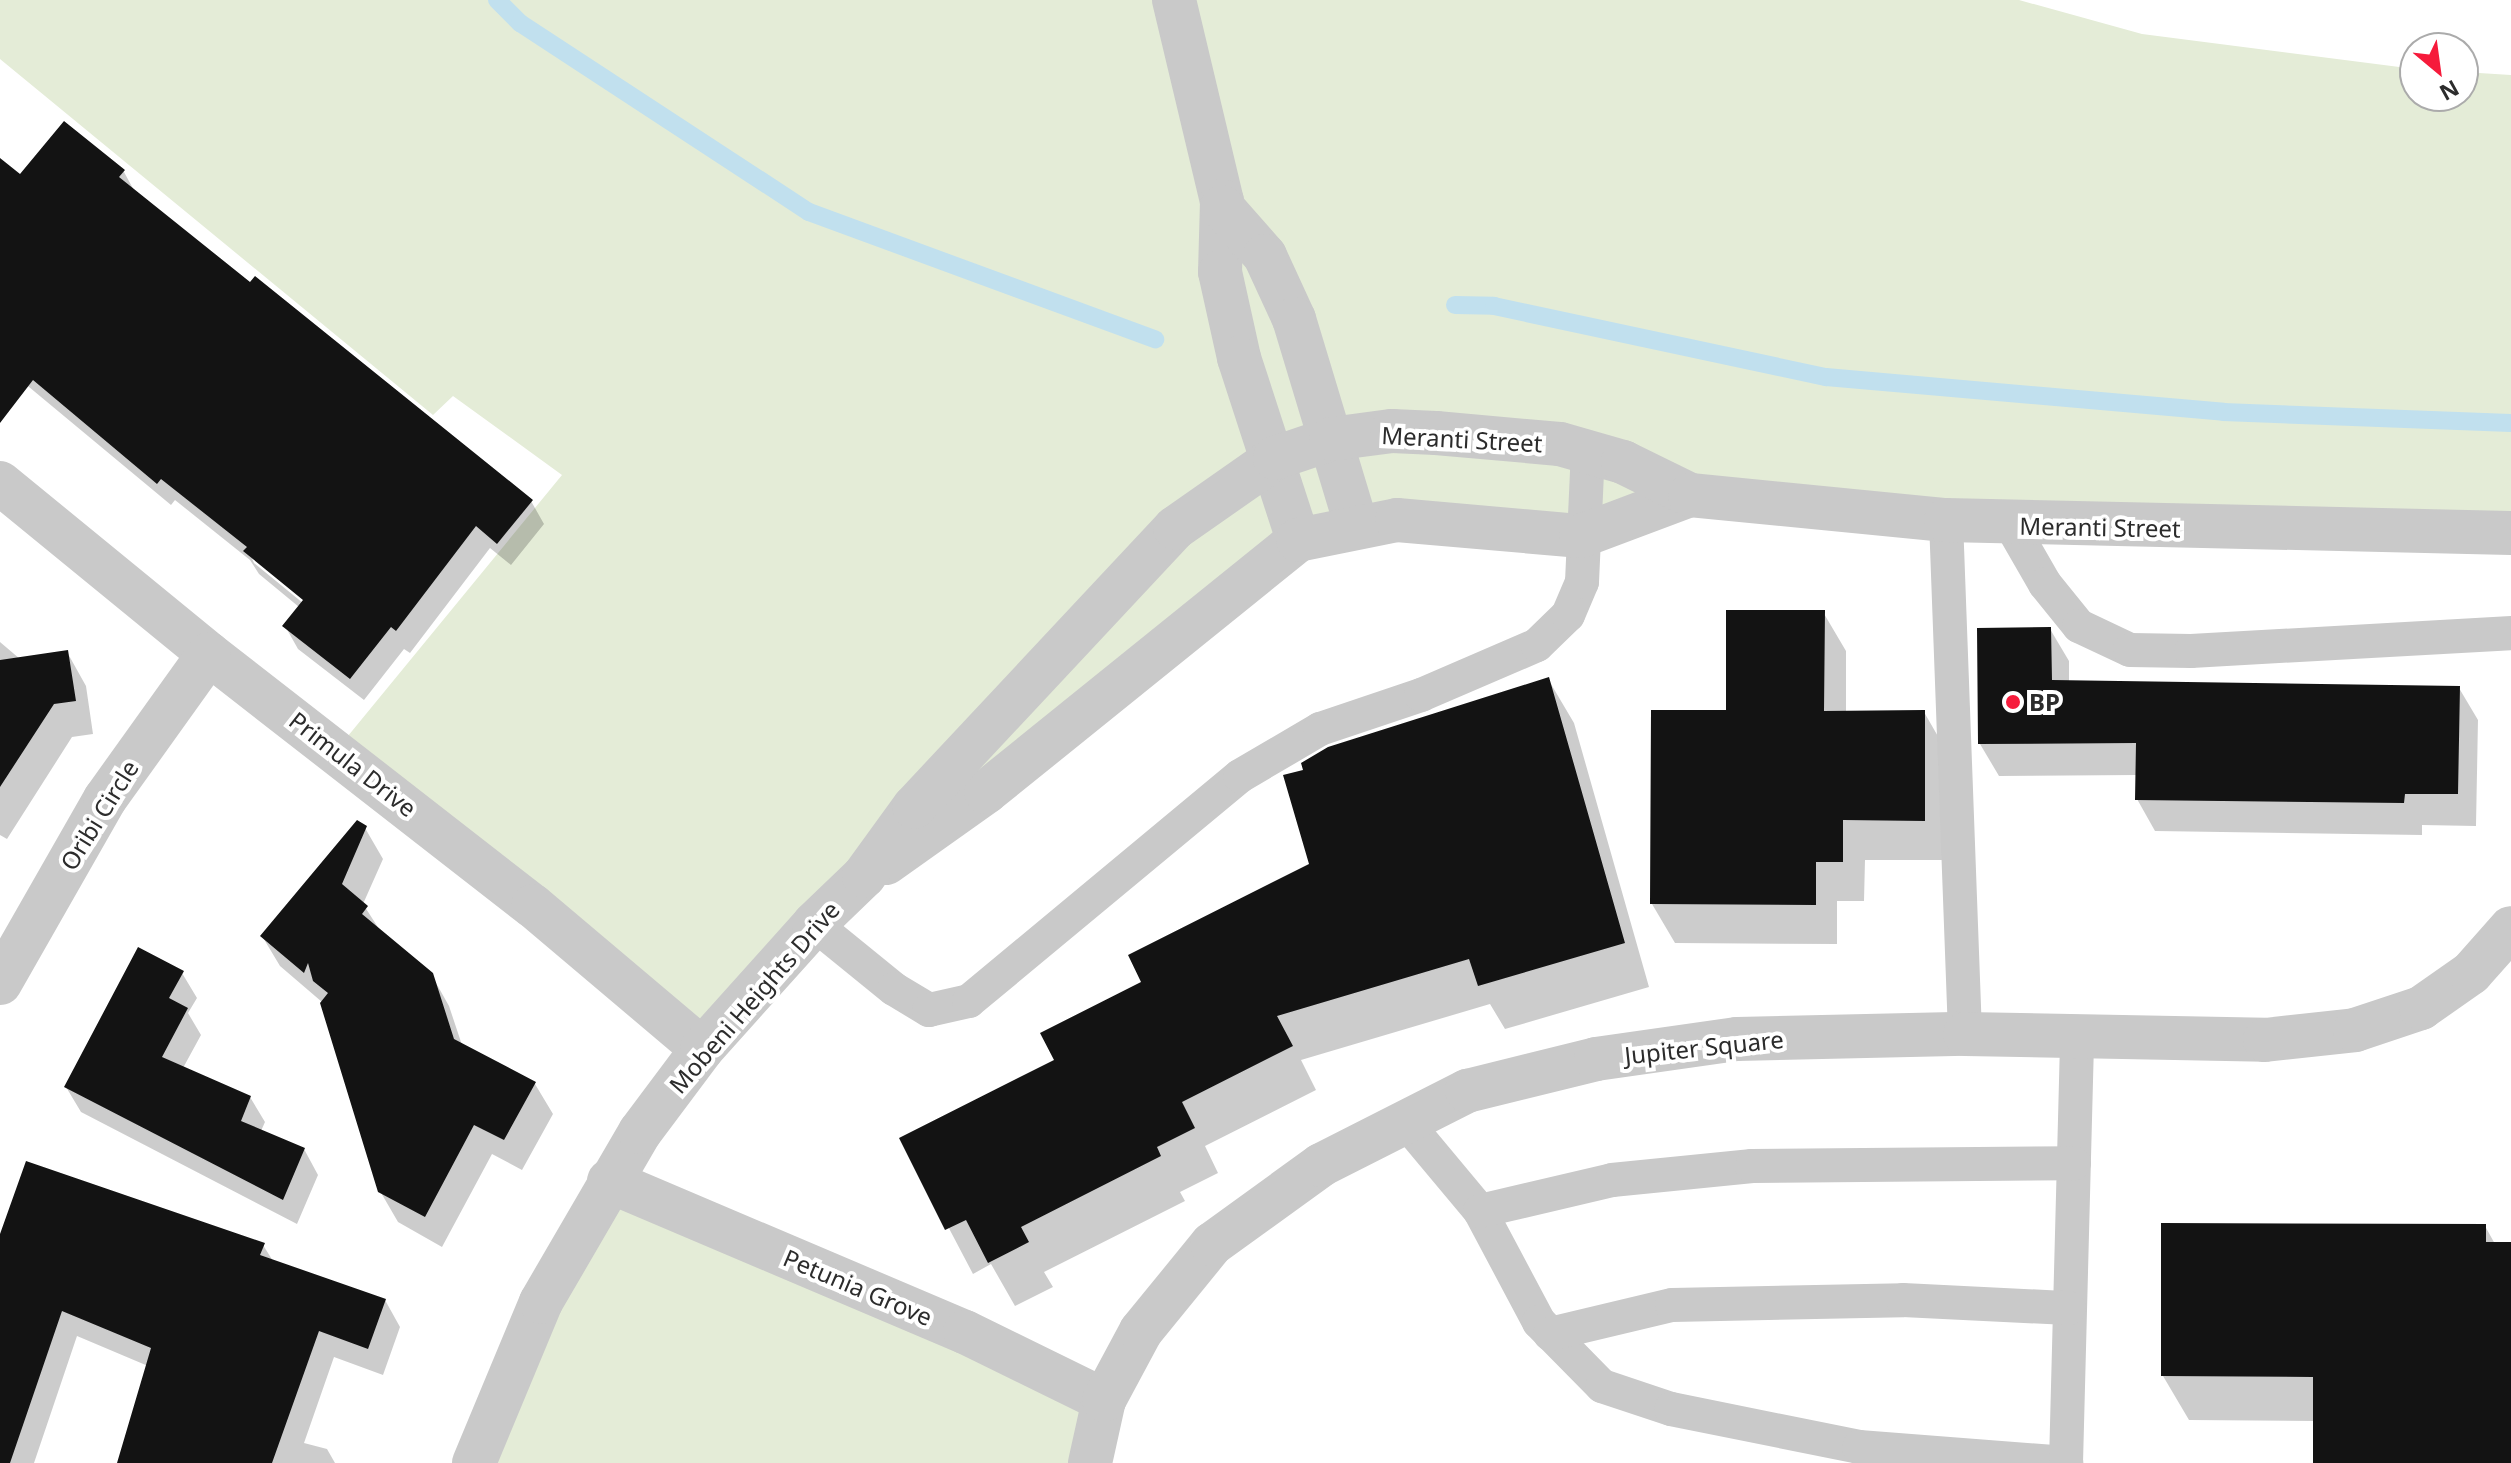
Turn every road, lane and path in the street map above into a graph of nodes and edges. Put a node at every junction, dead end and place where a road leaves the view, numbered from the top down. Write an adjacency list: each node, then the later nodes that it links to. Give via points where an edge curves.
1 (1175, 0): 2 (street)
2 (1222, 207): 3 (street, via 1265,256 1294,319); 5 (street, via 1220,272 1239,358)
3 (1331, 439): 4 (street, Meranti Street, via 1392,431 1436,433 1560,444); 5 (street, Meranti Street); 9 (street)
4 (1588, 452): 7 (street, Meranti Street, via 1623,462); 12 (lane)
5 (1275, 458): 13 (street); 16 (street, Mobeni Heights Drive, via 1175,528 914,807)
6 (0, 483): 15 (street, Primula Drive)
7 (1690, 495): 8 (street, Meranti Street); 12 (street, Meranti Street)
8 (1946, 520): 10 (street, Meranti Street); 20 (lane)
9 (1356, 525): 12 (street, Meranti Street, via 1397,520); 13 (street, Mobeni Heights Drive)
10 (2011, 525): 11 (street, Meranti Street); 14 (lane, via 2045,584 2079,626 2130,650)
11 (2511, 533)
12 (1581, 536): 17 (lane, via 1582,582 1568,615 1537,645 1421,695 1320,729 1240,776 969,1001 929,1010 894,989)
13 (1298, 540): 16 (street, Mobeni Heights Drive, via 986,792)
14 (2511, 633)
15 (209, 654): 19 (street, Oribi Circle, via 105,799); 22 (street, Primula Drive, via 533,906)
16 (864, 876): 17 (street, Mobeni Heights Drive)
17 (814, 924): 22 (street, Mobeni Heights Drive)
18 (2511, 928): 21 (street, Jupiter Square, via 2471,973 2421,1008 2355,1030 2265,1040)
19 (0, 983)
20 (1965, 1034): 21 (street, Jupiter Square); 23 (street, Jupiter Square, via 1737,1039 1596,1059 1467,1091)
21 (2077, 1038): 24 (lane)
22 (702, 1049): 25 (street, Mobeni Heights Drive)
23 (1404, 1120): 26 (lane); 29 (street, Jupiter Square, via 1321,1165 1212,1244 1141,1331)
24 (2074, 1163): 26 (lane, via 1752,1166 1612,1180); 27 (lane)
25 (609, 1181): 29 (street, Petunia Grove, via 965,1332); 30 (street, Mobeni Heights Drive, via 541,1302)
26 (1480, 1211): 28 (lane)
27 (2069, 1308): 28 (lane, via 1903,1300 1672,1305); 32 (lane)
28 (1550, 1334): 32 (lane, via 1602,1386 1671,1409 1859,1447)
29 (1104, 1400): 31 (street, Jupiter Square)
30 (474, 1463)
31 (1090, 1463)
32 (2066, 1463)

